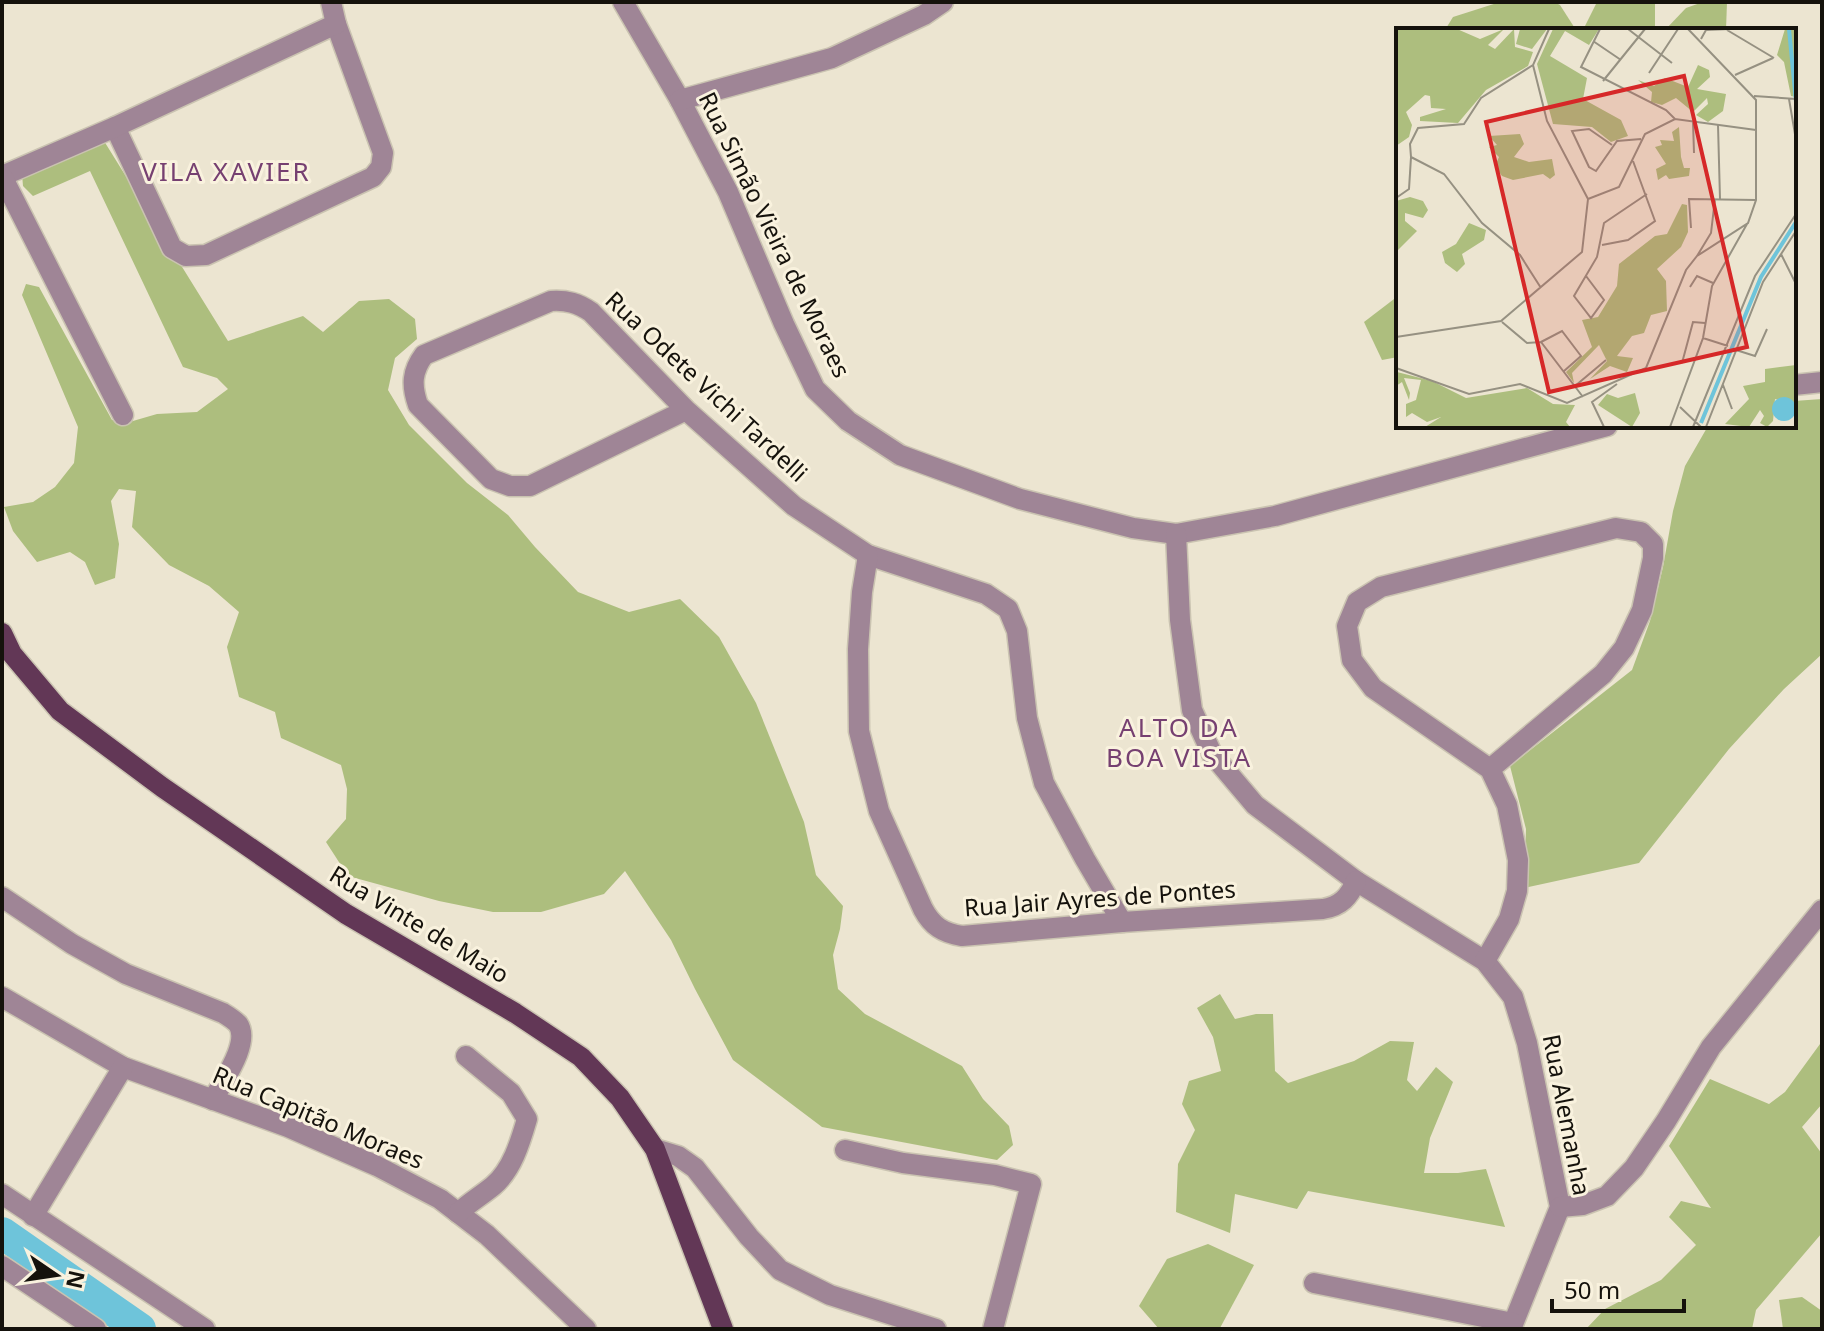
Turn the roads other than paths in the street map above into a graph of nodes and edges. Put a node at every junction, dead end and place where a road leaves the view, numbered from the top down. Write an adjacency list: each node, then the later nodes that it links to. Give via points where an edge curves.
1 (331, 2): 4 (street)
2 (623, 2): 5 (street, Rua Simão Vieira de Moraes)
3 (943, 2): 5 (street, via 832,58)
4 (336, 24): 6 (street); 6 (street, via 383,153 381,167 373,177 206,255 186,256 172,248)
5 (680, 100): 13 (street, Rua Simão Vieira de Moraes, via 728,192 815,389 848,421 900,455 1020,499)
6 (115, 127): 7 (street)
7 (2, 176): 11 (street)
8 (1822, 382): 9 (street)
9 (1796, 385)
10 (686, 410): 10 (street, Rua Odete Vichi Tardelli, via 591,312 565,301 551,301 424,355 413,379 418,405 491,479 510,486 530,486); 14 (street, Rua Odete Vichi Tardelli, via 794,506)
11 (123, 415)
12 (1600, 428): 13 (street, Rua Simão Vieira de Moraes, via 1275,516)
13 (1176, 534): 17 (street, via 1192,710 1212,754 1255,805)
14 (868, 555): 20 (street, Rua Odete Vichi Tardelli, via 986,594 1008,609 1017,631 1027,718 1044,783); 20 (street, Rua Jair Ayres de Pontes, via 858,649 859,731 879,811 929,920 938,929 962,936)
15 (2, 633): 26 (main road, Rua Vinte de Maio, via 12,654 60,711 162,787 346,914 581,1057 620,1098)
16 (1490, 769): 16 (street, via 1373,688 1352,660 1347,626 1357,602 1381,587 1601,531 1641,532 1653,544 1653,558 1642,610 1624,648 1603,674); 21 (street, via 1507,805 1518,860 1509,919)
17 (1356, 881): 20 (street, Rua Jair Ayres de Pontes, via 1343,902 1323,909); 21 (street)
18 (2, 897): 25 (street, via 126,974 237,1022 240,1048)
19 (1822, 910): 29 (street, via 1711,1047 1634,1168 1607,1196)
20 (1122, 922)
21 (1485, 961): 29 (street, Rua Alemanha, via 1513,997)
22 (2, 997): 24 (street, Rua Capitão Moraes)
23 (466, 1056): 30 (street, via 511,1093 527,1119 508,1167)
24 (123, 1067): 25 (street, Rua Capitão Moraes); 31 (street)
25 (213, 1100): 30 (street, Rua Capitão Moraes, via 377,1166)
26 (655, 1149): 38 (main road, Rua Vinte de Maio); 39 (street, via 695,1168 780,1270 830,1295)
27 (845, 1150): 40 (street, via 1031,1184)
28 (2, 1194): 31 (street)
29 (1560, 1207): 34 (street, Rua Alemanha)
30 (458, 1213): 37 (street, Rua Capitão Moraes)
31 (33, 1216): 36 (street)
32 (2, 1266): 35 (street)
33 (1314, 1283): 34 (street)
34 (1512, 1326)
35 (96, 1329)
36 (205, 1329)
37 (586, 1329)
38 (723, 1329)
39 (936, 1329)
40 (993, 1329)

